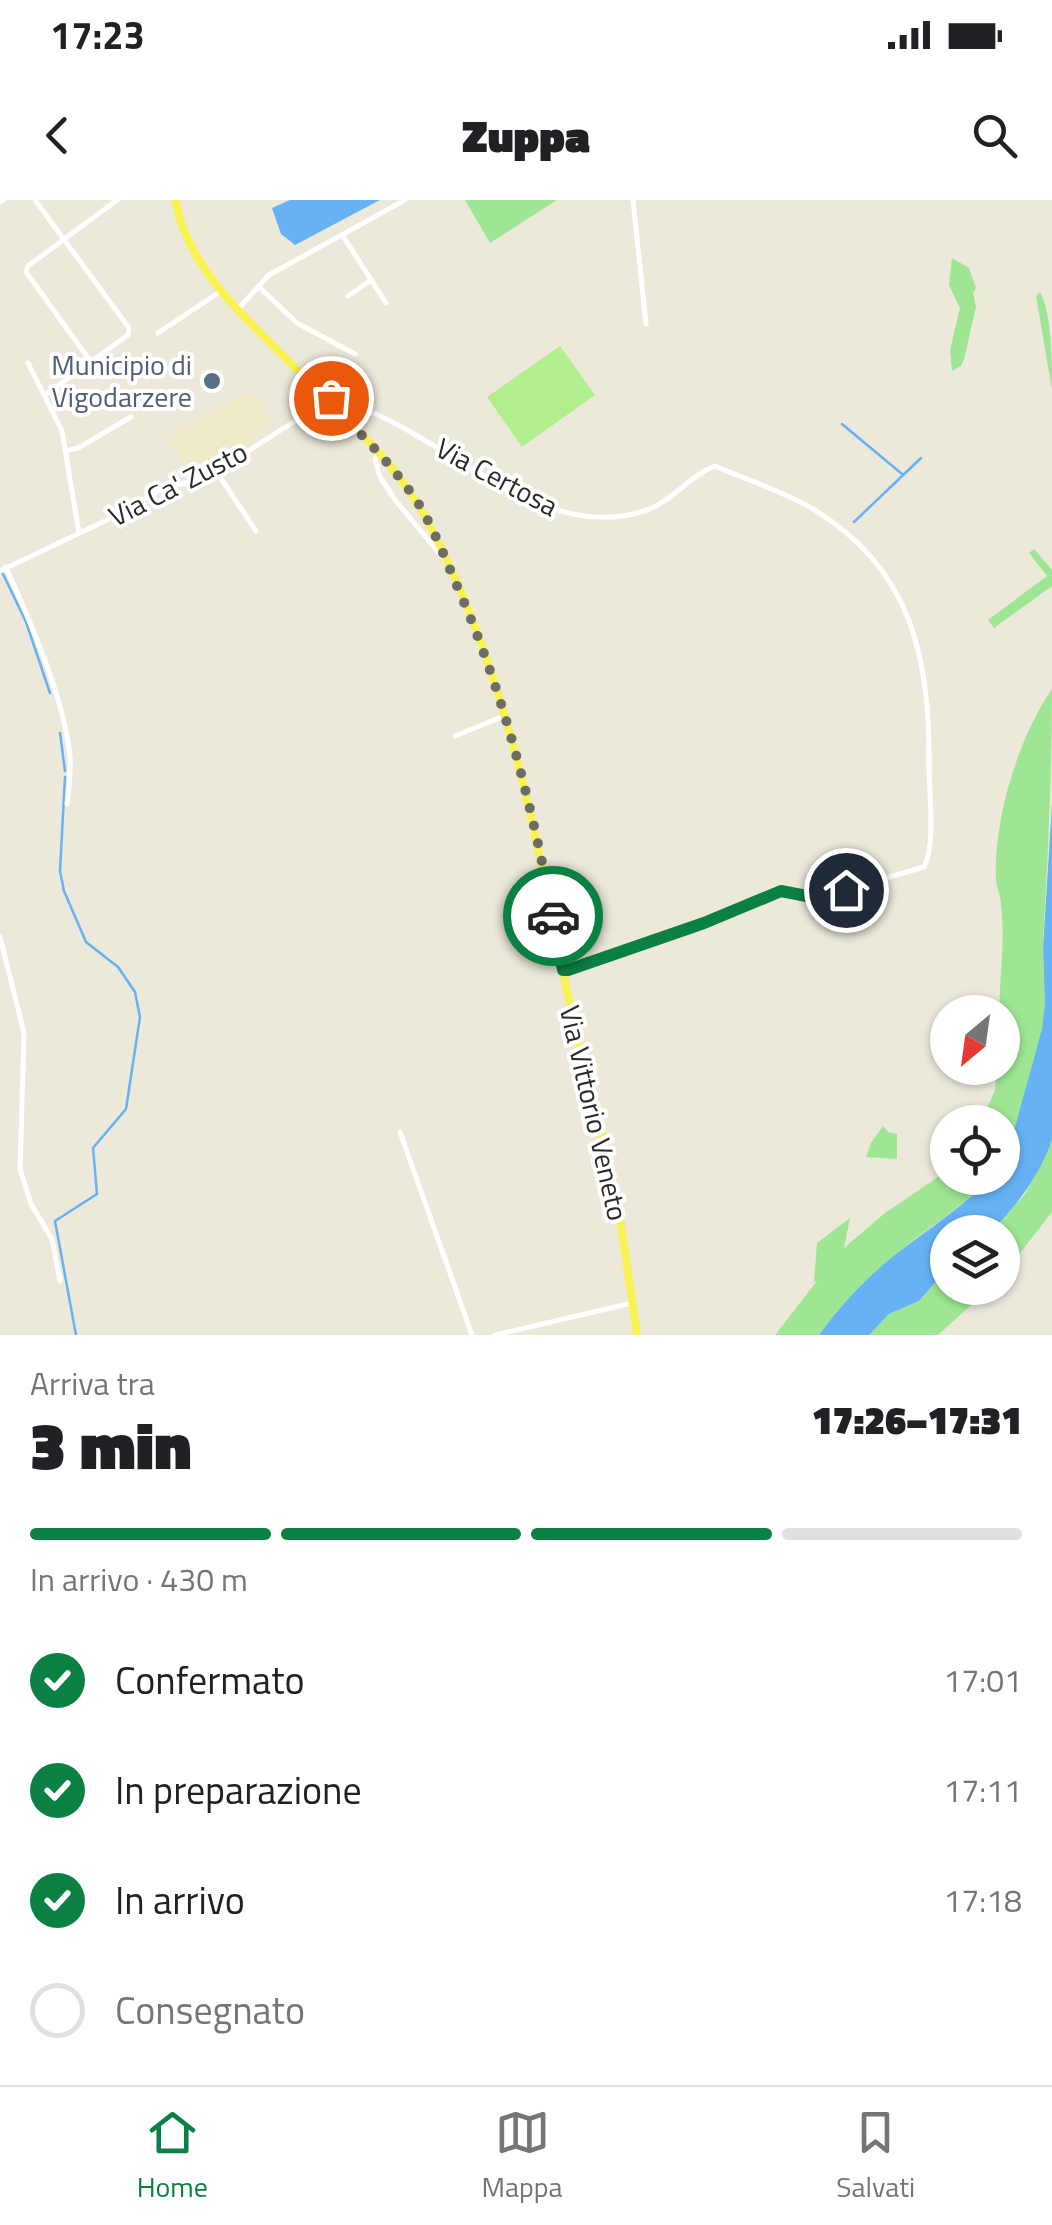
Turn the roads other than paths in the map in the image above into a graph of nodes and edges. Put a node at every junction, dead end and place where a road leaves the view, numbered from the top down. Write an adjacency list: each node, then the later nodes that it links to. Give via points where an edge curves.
1 (36, 200): 7 (street)
2 (117, 200): 7 (street)
3 (175, 200): 10 (main road, Via Vittorio Veneto, via 190,246)
4 (405, 200): 6 (street)
5 (633, 200): 14 (street)
6 (343, 236): 8 (street); 9 (street, via 269,274)
7 (62, 239): 17 (street, via 26,272); 17 (street, via 129,328)
8 (372, 280): 11 (street); 12 (street)
9 (260, 288): 13 (street); 16 (street, via 297,323)
10 (220, 291): 13 (main road, Via Vittorio Veneto); 15 (street)
11 (348, 296)
12 (386, 302)
13 (237, 310): 20 (main road, Via Vittorio Veneto)
14 (646, 324)
15 (158, 332)
16 (355, 354)
17 (90, 362): 19 (street)
18 (28, 363): 19 (street, Via Ca' Zusto)
19 (44, 394): 25 (street, Via Ca' Zusto)
20 (327, 400): 21 (street, Via Certosa); 23 (main road, Via Vittorio Veneto); 27 (street, Via Ca' Zusto)
21 (359, 408): 23 (street); 24 (street, via 363,418); 36 (street, Via Certosa, via 560,514 594,519 648,510 714,466 795,500 848,532 873,560 904,609 923,660 930,727 924,867 817,898 781,891)
22 (130, 417): 25 (street)
23 (344, 418): 24 (main road, Via Vittorio Veneto)
24 (355, 430): 26 (main road, Via Vittorio Veneto)
25 (66, 450): 29 (street, Via Ca' Zusto)
26 (378, 453): 30 (main road, Via Vittorio Veneto, via 415,500); 30 (street, via 387,488)
27 (216, 471): 28 (street); 29 (street, Via Ca' Zusto, via 160,490)
28 (256, 531)
29 (79, 534): 31 (street, Via Ca' Zusto)
30 (446, 561): 32 (main road, Via Vittorio Veneto)
31 (3, 569): 34 (street, via 42,654 64,726)
32 (507, 715): 33 (street); 36 (main road, Via Vittorio Veneto)
33 (454, 736)
34 (68, 804)
35 (0, 936): 38 (street, via 24,1033 20,1169 30,1204 52,1239)
36 (563, 970): 39 (main road, Via Vittorio Veneto)
37 (400, 1132): 40 (street)
38 (60, 1281)
39 (632, 1303): 41 (street); 42 (main road, Via Vittorio Veneto)
40 (472, 1335)
41 (496, 1335)
42 (638, 1335)

